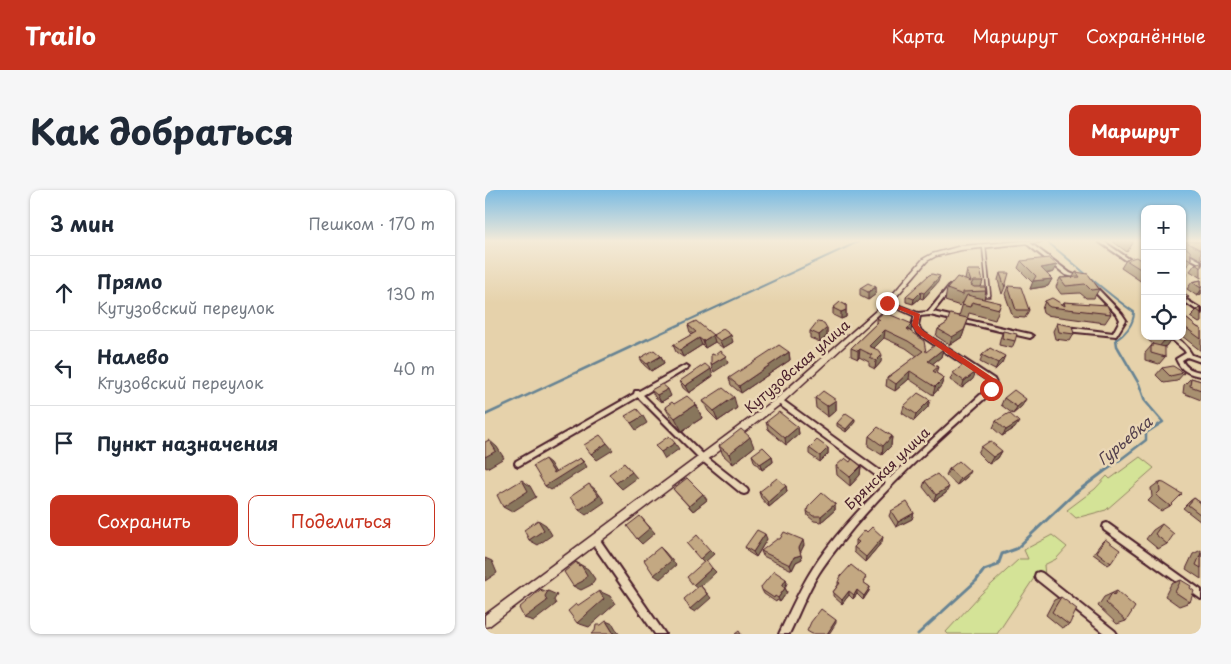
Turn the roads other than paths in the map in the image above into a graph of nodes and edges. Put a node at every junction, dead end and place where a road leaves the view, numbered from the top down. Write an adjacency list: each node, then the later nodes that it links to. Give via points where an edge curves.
1 (923, 262): 9 (street, Кутузовская улица)
2 (986, 262): 7 (lane, via 989,295)
3 (1052, 262): 13 (street, via 1068,274 1088,281 1123,320 1114,335)
4 (1130, 262): 5 (street)
5 (1141, 269)
6 (953, 285): 11 (street)
7 (980, 295)
8 (1186, 301): 10 (street)
9 (887, 303): 12 (street); 21 (street, Кутузовская улица)
10 (1201, 311)
11 (930, 313): 12 (street); 14 (street)
12 (917, 315): 24 (street, Брянская улица, via 915,325 919,332 993,380 994,385)
13 (1061, 329)
14 (1030, 336)
15 (1175, 340): 16 (street)
16 (1191, 356): 17 (street); 19 (street, via 1180,357 1180,364)
17 (1201, 360)
18 (686, 367): 20 (street)
19 (1201, 374)
20 (637, 394): 22 (street); 23 (street)
21 (779, 401): 22 (street, Кутузовская улица); 24 (street)
22 (703, 458): 25 (street); 27 (street, Кутузовская улица)
23 (518, 463)
24 (889, 481): 32 (street, Брянская улица, via 853,520 819,565)
25 (744, 491)
26 (1107, 527): 29 (street)
27 (595, 540): 30 (street, Кутузовская улица); 31 (street)
28 (1039, 576): 33 (street)
29 (1201, 595)
30 (485, 622)
31 (660, 634)
32 (784, 634)
33 (1112, 634)

